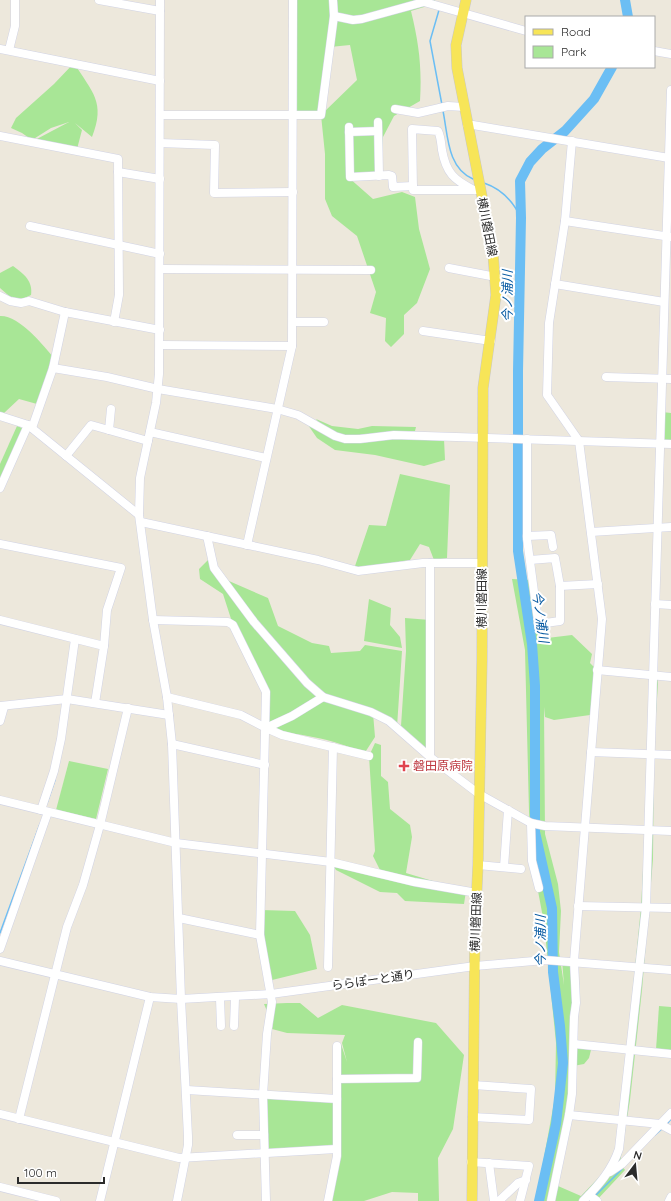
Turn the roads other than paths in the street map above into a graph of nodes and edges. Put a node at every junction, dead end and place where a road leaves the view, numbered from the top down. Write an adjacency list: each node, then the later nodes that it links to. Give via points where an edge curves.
1 (15, 0): 12 (street, via 15,26)
2 (99, 0): 7 (street)
3 (160, 0): 7 (street)
4 (293, 0): 21 (street)
5 (333, 0): 9 (street)
6 (466, 0): 8 (main road, 横川磐田線)
7 (160, 11): 15 (street)
8 (462, 12): 9 (street, via 424,2 353,20); 10 (street); 17 (main road, 横川磐田線, via 456,45)
9 (334, 16): 21 (street, via 321,115)
10 (525, 31)
11 (0, 49): 12 (street)
12 (9, 50): 15 (street)
13 (655, 51): 14 (street)
14 (671, 54)
15 (160, 81): 20 (street)
16 (671, 90): 19 (street)
17 (464, 107): 18 (street, via 448,106 418,113); 23 (main road, 横川磐田線)
18 (395, 109)
19 (671, 114): 28 (street)
20 (160, 115): 21 (street); 27 (street)
21 (293, 116): 34 (street)
22 (378, 122): 24 (street)
23 (467, 124): 26 (street); 33 (main road, 横川磐田線)
24 (378, 131): 30 (street); 30 (street, via 349,129 350,178)
25 (0, 136): 29 (street, via 118,159)
26 (568, 141): 28 (street); 35 (street)
27 (160, 143): 31 (street); 34 (street, via 215,145 214,193)
28 (669, 158): 37 (street)
29 (118, 172): 31 (street); 38 (street)
30 (379, 176): 32 (street, via 392,176 393,187)
31 (160, 180): 39 (street)
32 (413, 186): 33 (street, via 413,190); 33 (street, via 412,129 435,129 440,134 444,162 448,170 458,181)
33 (477, 190): 44 (main road, 横川磐田線, via 493,253)
34 (293, 192): 42 (street)
35 (565, 220): 37 (street); 45 (street)
36 (30, 226): 38 (street)
37 (668, 237): 47 (street)
38 (119, 246): 39 (street); 49 (street, via 119,295)
39 (160, 254): 41 (street)
40 (448, 268): 44 (street)
41 (160, 269): 42 (street); 52 (street)
42 (292, 269): 43 (street); 50 (street)
43 (371, 270)
44 (496, 277): 54 (main road, 横川磐田線)
45 (555, 284): 47 (street); 70 (street, via 549,323 547,395)
46 (0, 296): 48 (street, via 21,303 29,301)
47 (664, 302): 59 (street)
48 (65, 312): 49 (street); 57 (street)
49 (114, 322): 52 (street)
50 (293, 322): 51 (street); 56 (street)
51 (324, 322)
52 (160, 330): 55 (street)
53 (423, 331): 54 (street)
54 (491, 341): 67 (main road, 横川磐田線, via 483,388)
55 (160, 345): 56 (street); 61 (street)
56 (292, 346): 63 (street)
57 (53, 368): 61 (street); 65 (street)
58 (606, 377): 59 (street)
59 (662, 378): 60 (street); 71 (street)
60 (671, 379)
61 (158, 388): 63 (street); 68 (street)
62 (111, 409): 66 (street)
63 (277, 409): 67 (street, via 298,415 345,439 394,435); 74 (street)
64 (0, 416): 65 (street)
65 (30, 426): 73 (street); 75 (street)
66 (109, 430): 68 (street); 73 (street, via 91,425)
67 (483, 436): 69 (street); 87 (main road, 横川磐田線)
68 (149, 437): 74 (street); 76 (street, via 140,478)
69 (526, 439): 70 (street); 81 (street)
70 (579, 441): 71 (street); 79 (street)
71 (660, 444): 72 (street); 77 (street)
72 (671, 444)
73 (66, 456): 76 (street)
74 (266, 458): 83 (street)
75 (0, 488)
76 (140, 519): 80 (street); 93 (street)
77 (658, 527): 78 (street); 79 (street); 90 (street)
78 (671, 527)
79 (591, 532): 88 (street)
80 (207, 536): 83 (street); 100 (street, via 214,568 254,622 307,683)
81 (527, 536): 84 (street, via 551,535); 85 (street)
82 (0, 544): 95 (street, via 121,568 107,610)
83 (247, 545): 86 (street, via 358,571)
84 (553, 547)
85 (530, 560): 89 (street, via 555,558); 89 (street, via 538,626 560,621)
86 (430, 563): 87 (street); 114 (street)
87 (482, 563): 116 (main road, 横川磐田線)
88 (598, 584): 89 (street); 96 (street, via 602,619)
89 (560, 586)
90 (655, 604): 91 (street); 97 (street)
91 (671, 605)
92 (0, 620): 94 (street)
93 (154, 620): 99 (street); 107 (street, via 228,622 233,625 266,692)
94 (75, 639): 95 (street); 101 (street)
95 (104, 646): 102 (street)
96 (597, 670): 97 (street); 110 (street)
97 (653, 677): 98 (street); 111 (street)
98 (671, 677)
99 (167, 697): 105 (street); 107 (street, via 241,715)
100 (323, 697): 107 (street); 114 (street, via 371,712 389,721)
101 (67, 699): 102 (street); 103 (street); 119 (street)
102 (95, 703): 104 (street)
103 (2, 706): 106 (street)
104 (128, 708): 105 (street); 121 (street)
105 (169, 715): 108 (street)
106 (0, 721)
107 (266, 728): 109 (street, via 282,735); 115 (street)
108 (172, 744): 115 (street); 125 (street)
109 (333, 747): 113 (street); 127 (street)
110 (591, 752): 111 (street); 122 (street)
111 (651, 754): 112 (street); 123 (street)
112 (671, 755)
113 (369, 756)
114 (430, 758): 116 (street)
115 (265, 765): 126 (street)
116 (479, 794): 118 (street); 128 (main road, 横川磐田線)
117 (0, 800): 119 (street)
118 (508, 810): 120 (street); 129 (street)
119 (45, 811): 121 (street); 138 (street)
120 (531, 823): 122 (street); 131 (street, via 532,861)
121 (100, 825): 125 (street); 145 (street, via 83,885 67,927)
122 (585, 828): 123 (street); 133 (street)
123 (648, 830): 124 (street); 134 (street)
124 (671, 831)
125 (176, 843): 126 (street); 136 (street)
126 (262, 854): 127 (street); 137 (street)
127 (331, 862): 132 (street, via 414,882); 142 (street)
128 (478, 865): 129 (street); 132 (main road, 横川磐田線)
129 (504, 867): 130 (street)
130 (521, 869)
131 (539, 888)
132 (477, 893): 141 (main road, 横川磐田線, via 474,927)
133 (578, 906): 134 (street); 140 (street)
134 (646, 907): 135 (street); 143 (street)
135 (671, 908)
136 (179, 918): 137 (street); 150 (street)
137 (260, 935): 146 (street)
138 (0, 949)
139 (0, 961): 145 (street)
140 (574, 961): 141 (street, ららぽーと通り, via 545,960); 143 (street, ららぽーと通り); 154 (street)
141 (475, 966): 146 (street, ららぽーと通り); 159 (main road, 横川磐田線)
142 (328, 967)
143 (639, 967): 144 (street, ららぽーと通り); 156 (street)
144 (671, 970)
145 (55, 974): 147 (street); 167 (street)
146 (271, 994): 149 (street, ららぽーと通り); 161 (street)
147 (150, 997): 150 (street); 173 (street)
148 (220, 998): 149 (street, ららぽーと通り); 150 (street, ららぽーと通り); 151 (street)
149 (235, 998): 152 (street)
150 (181, 999): 160 (street)
151 (221, 1026)
152 (234, 1026)
153 (418, 1042): 158 (street, via 417,1078)
154 (574, 1044): 156 (street); 165 (street)
155 (337, 1046): 158 (street)
156 (630, 1050): 157 (street); 168 (street)
157 (671, 1054)
158 (337, 1079): 162 (street)
159 (473, 1085): 166 (main road, 横川磐田線); 166 (street, via 531,1089 529,1120)
160 (187, 1090): 161 (street); 176 (street)
161 (263, 1095): 162 (street); 171 (street)
162 (337, 1098): 174 (street)
163 (671, 1113): 169 (street)
164 (0, 1114): 167 (street)
165 (570, 1115): 168 (street); 193 (street)
166 (472, 1116): 177 (main road, 横川磐田線)
167 (19, 1119): 173 (street)
168 (623, 1121): 169 (street); 179 (street, via 620,1149)
169 (660, 1124): 170 (street); 179 (street, via 622,1164)
170 (671, 1130)
171 (264, 1135): 172 (street); 175 (street)
172 (237, 1136)
173 (115, 1142): 176 (street); 185 (street)
174 (336, 1149): 175 (street); 188 (street, via 337,1156)
175 (265, 1154): 176 (street); 187 (street)
176 (186, 1158): 186 (street)
177 (471, 1162): 178 (street); 189 (main road, 横川磐田線)
178 (489, 1163): 180 (street, via 529,1166); 190 (street)
179 (608, 1174): 183 (street)
180 (526, 1180): 191 (street, via 518,1183); 192 (street)
181 (0, 1187): 184 (street)
182 (671, 1197): 195 (street)
183 (586, 1198): 194 (street)
184 (56, 1201)
185 (100, 1201)
186 (177, 1201)
187 (266, 1201)
188 (328, 1201)
189 (472, 1201)
190 (494, 1201)
191 (499, 1201)
192 (520, 1201)
193 (551, 1201)
194 (597, 1201)
195 (669, 1201)

